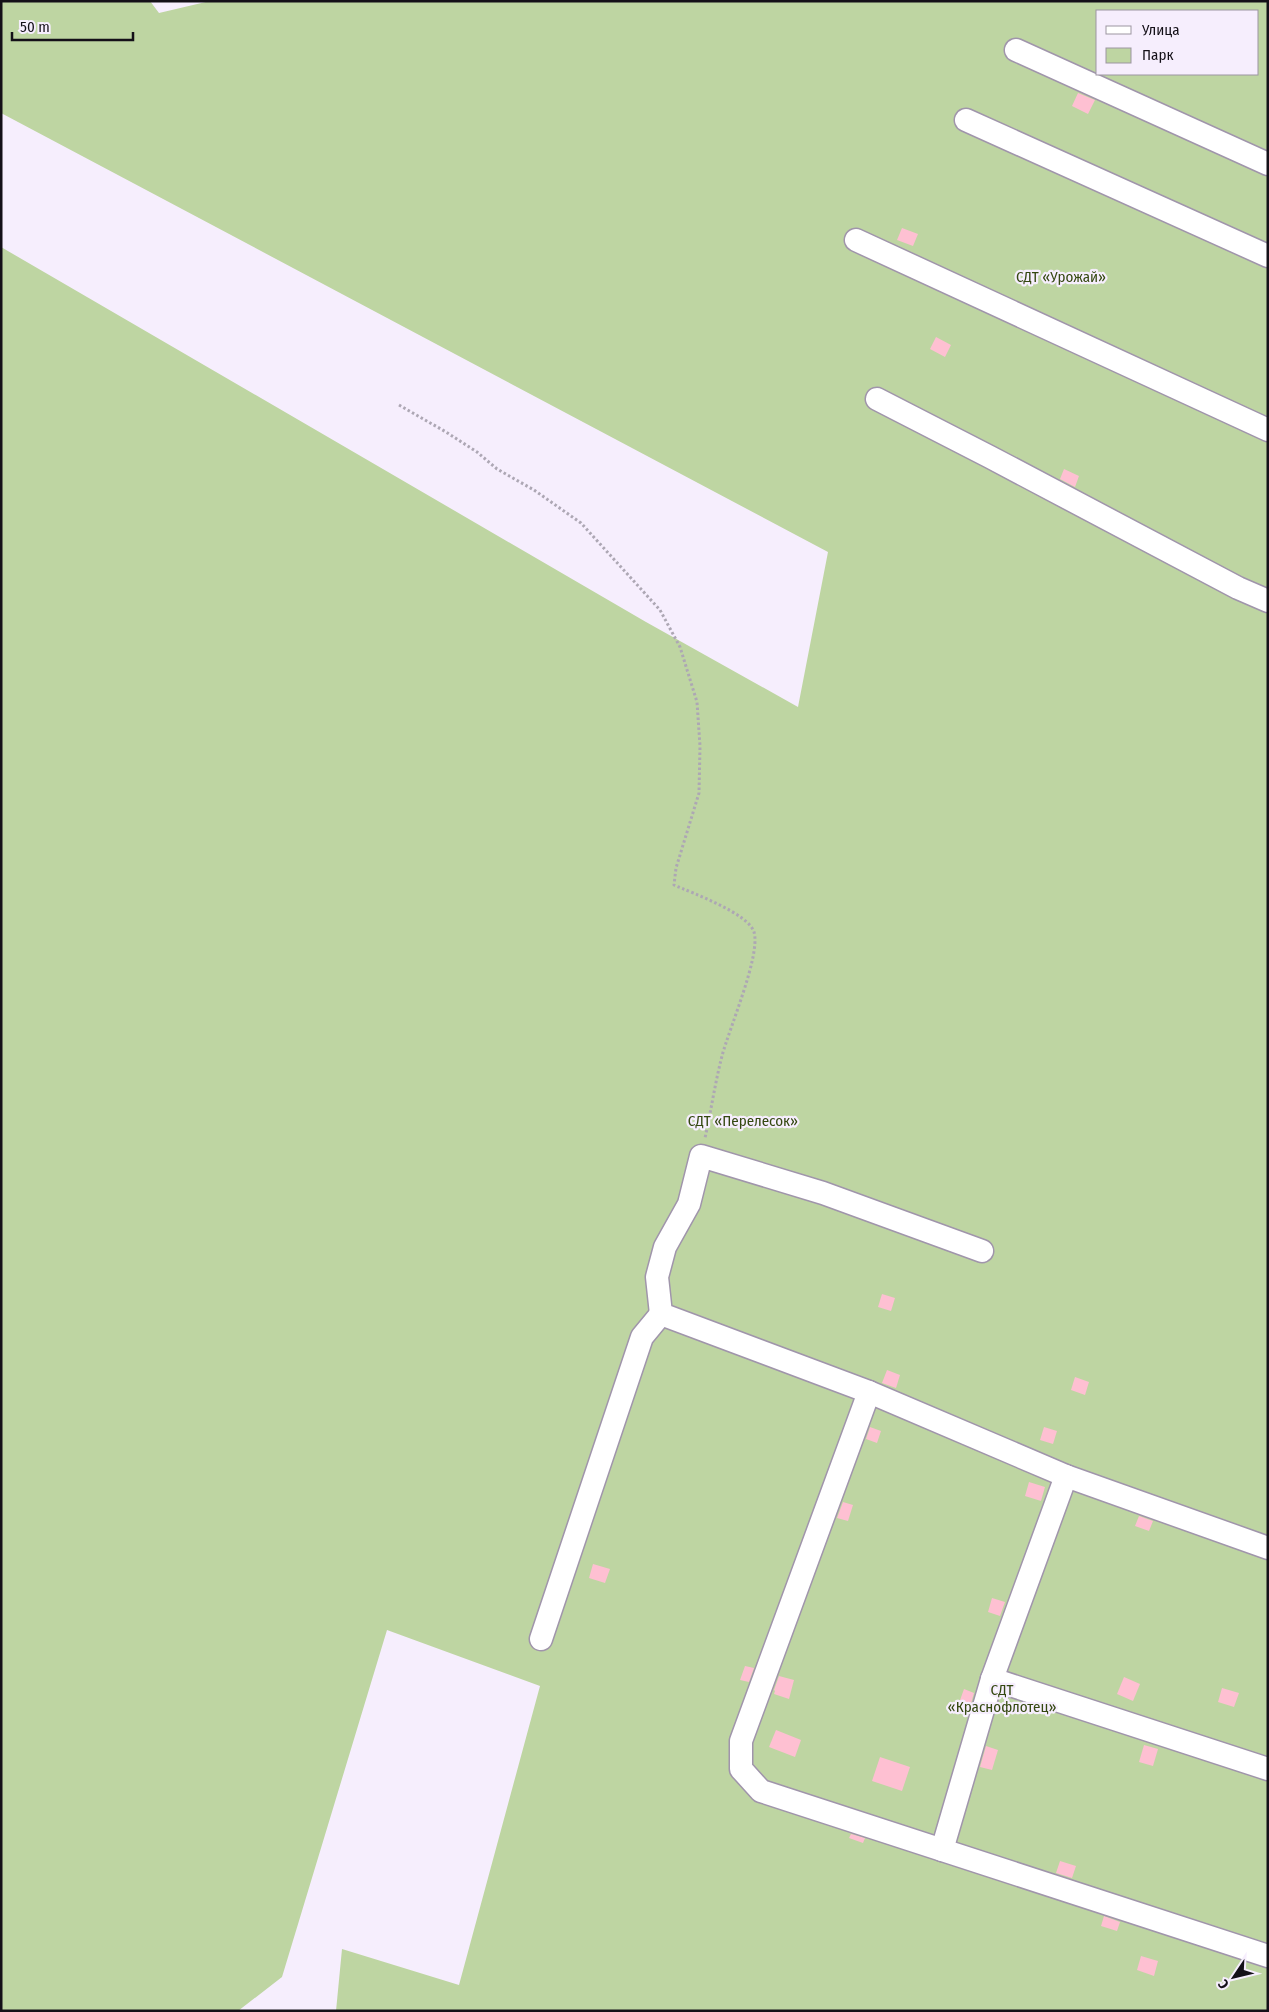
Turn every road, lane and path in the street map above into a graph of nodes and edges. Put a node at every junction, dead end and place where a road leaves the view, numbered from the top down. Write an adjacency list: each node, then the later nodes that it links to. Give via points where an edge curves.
1 (1016, 50): 3 (lane)
2 (966, 120): 5 (lane)
3 (1268, 164)
4 (856, 240): 8 (lane)
5 (1268, 256)
6 (877, 399): 9 (lane)
7 (399, 405): 10 (path, via 477,452 497,469 581,523 660,610 680,647 697,702 699,793 676,868 674,885 741,916 754,931 755,953 722,1055)
8 (1268, 430)
9 (1268, 601)
10 (701, 1156): 11 (lane, via 823,1193); 12 (lane, via 689,1204 665,1247 657,1277)
11 (982, 1252)
12 (661, 1314): 13 (lane); 16 (lane, via 642,1337)
13 (870, 1392): 14 (lane); 19 (lane, via 741,1741 741,1769 761,1790)
14 (1066, 1476): 15 (lane); 17 (lane)
15 (1268, 1548)
16 (541, 1639)
17 (992, 1679): 18 (lane); 19 (lane)
18 (1268, 1769)
19 (942, 1850): 20 (lane)
20 (1268, 1956)

